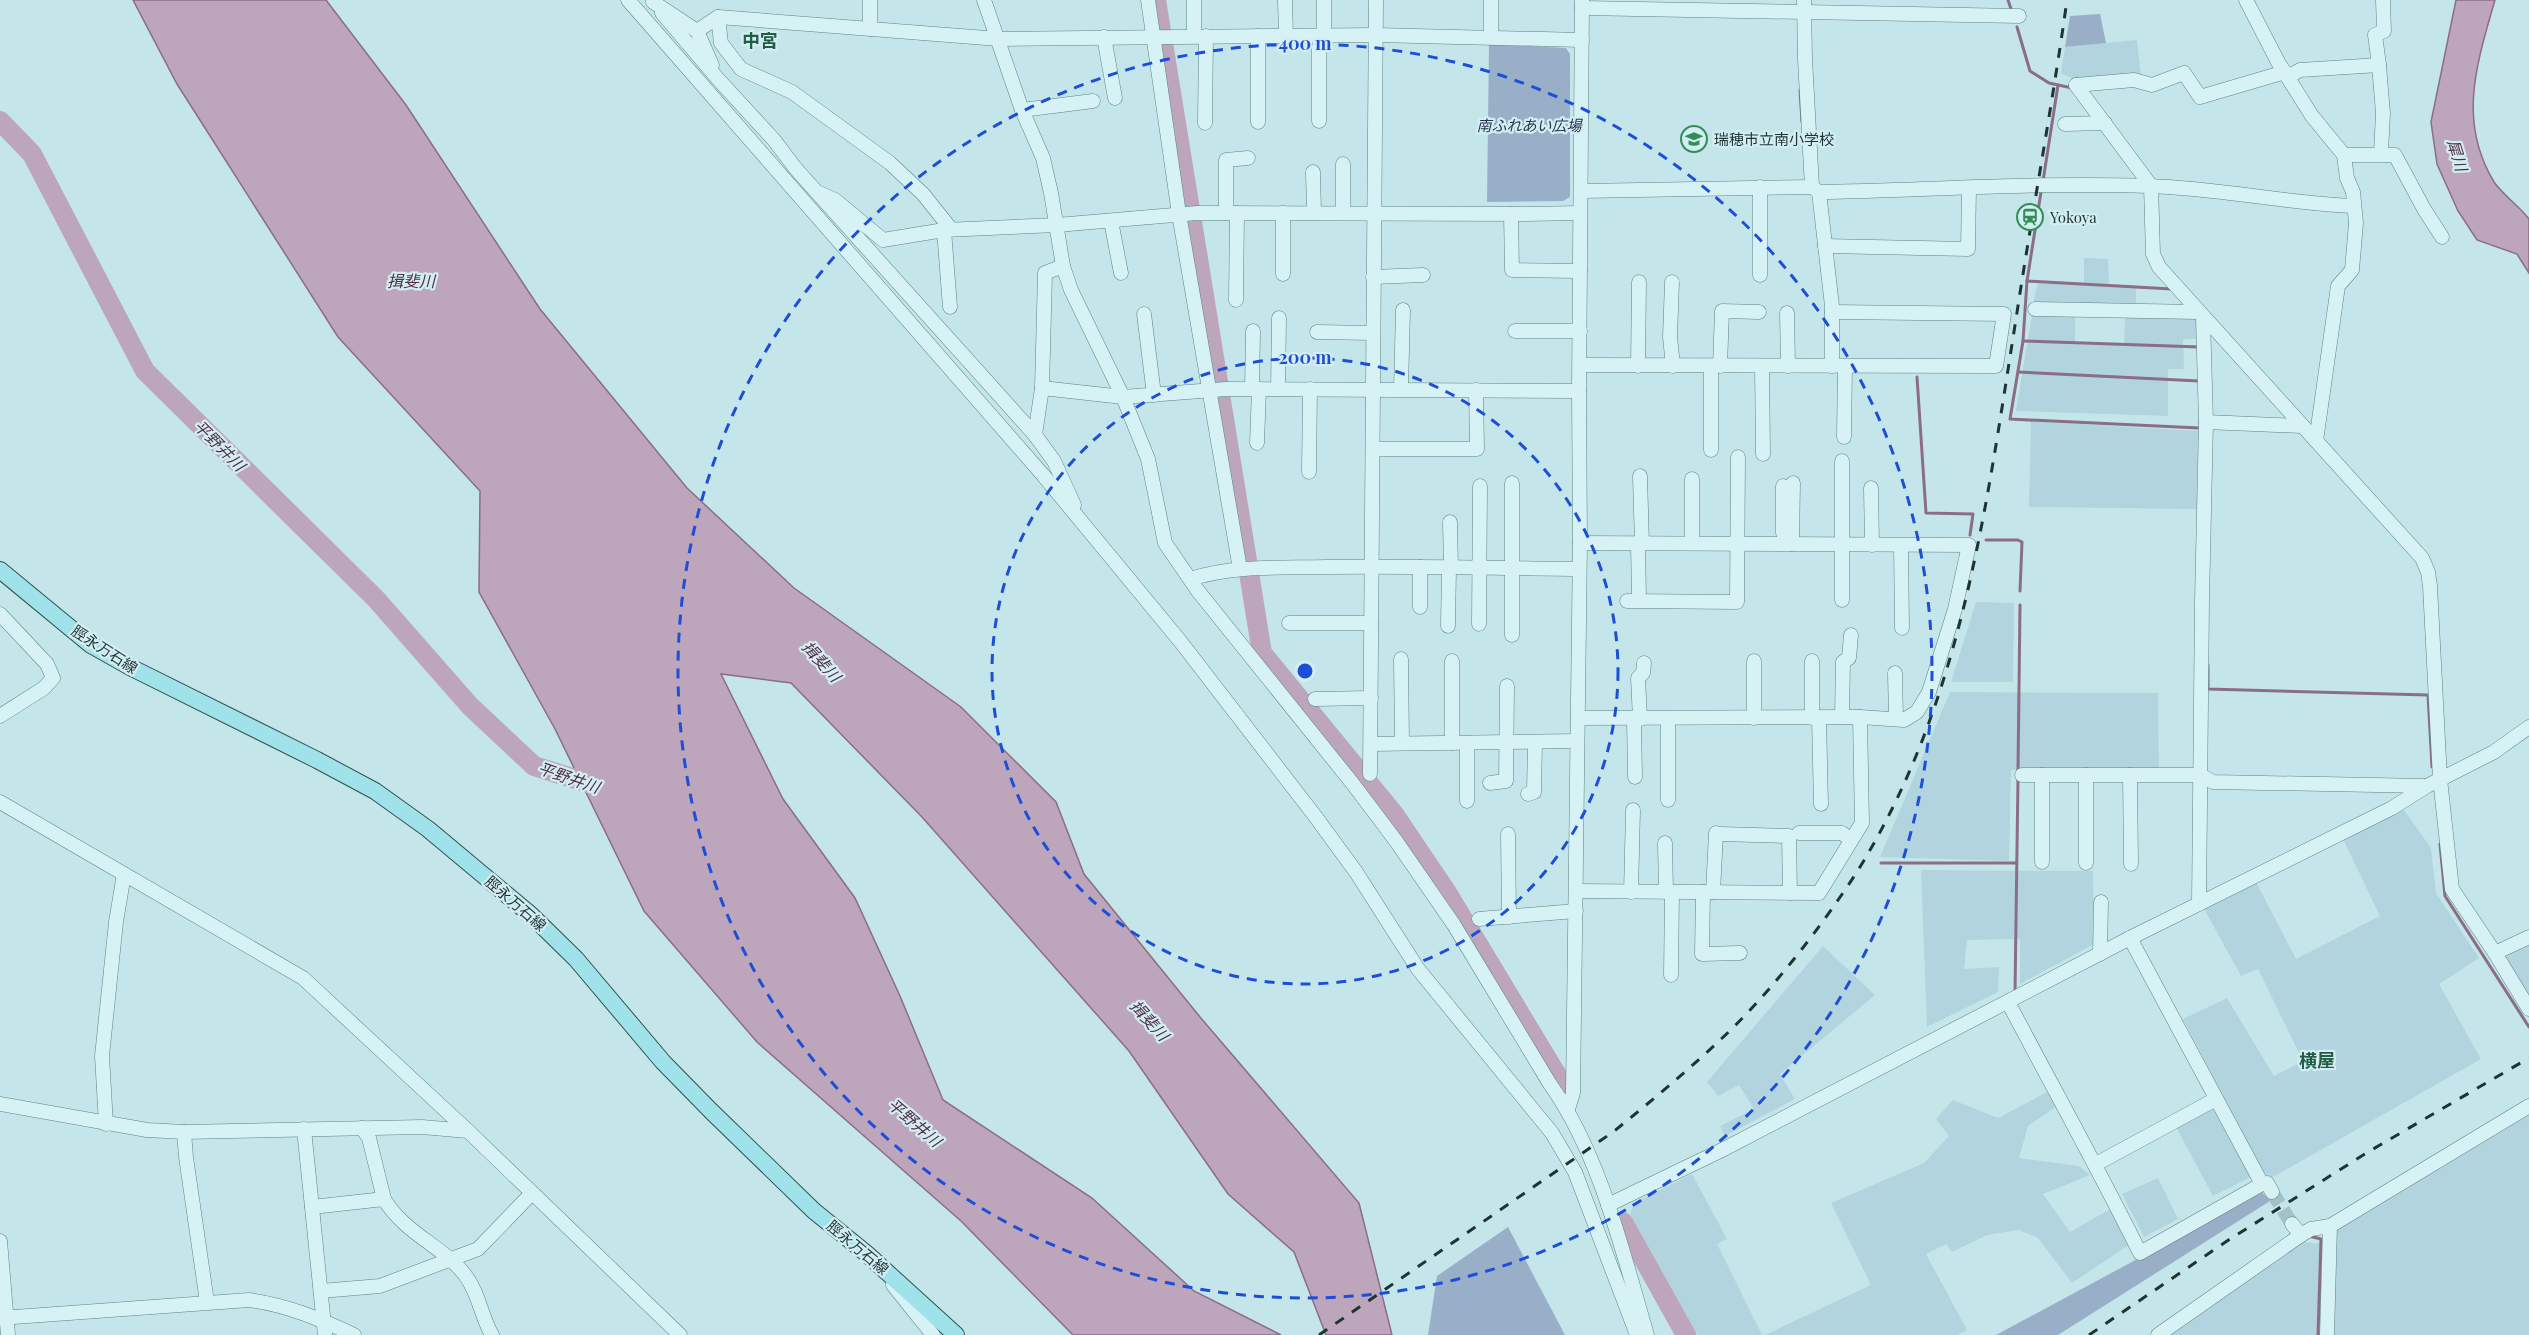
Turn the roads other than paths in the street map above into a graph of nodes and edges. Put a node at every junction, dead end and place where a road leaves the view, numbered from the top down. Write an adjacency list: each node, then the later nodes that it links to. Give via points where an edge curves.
1 (628, 0): 47 (street)
2 (870, 0): 19 (street)
3 (984, 0): 29 (street)
4 (1148, 0): 22 (street)
5 (1194, 0): 23 (street)
6 (1285, 0): 25 (street)
7 (1323, 0): 26 (street)
8 (1376, 0): 21 (street)
9 (1491, 0): 27 (street)
10 (2246, 0): 32 (street)
11 (2383, 0): 31 (street, via 2384,31 2375,35)
12 (652, 1): 20 (street); 33 (street)
13 (1582, 4): 14 (street); 30 (street)
14 (1654, 4): 15 (street)
15 (1701, 5): 16 (street)
16 (1804, 6): 17 (street); 52 (street, via 1807,121)
17 (2019, 16)
18 (718, 17): 19 (street); 20 (street); 66 (street, via 721,44 741,69 792,92 890,163 923,195)
19 (870, 29): 29 (street)
20 (698, 31): 33 (street)
21 (1376, 35): 26 (street); 27 (street); 60 (street)
22 (1153, 36): 23 (street); 28 (street); 62 (street)
23 (1200, 36): 24 (street); 40 (street)
24 (1258, 36): 25 (street); 38 (street)
25 (1286, 36): 26 (street)
26 (1321, 36): 39 (street)
27 (1491, 36): 30 (street)
28 (1104, 37): 29 (street); 34 (street)
29 (999, 39): 37 (street)
30 (1582, 40): 53 (street)
31 (2379, 65): 32 (street); 43 (street)
32 (2286, 74): 41 (street, via 2200,97 2184,73 2152,85 2134,80 2076,85); 44 (street, via 2312,116)
33 (717, 79): 36 (street)
34 (1115, 98)
35 (1093, 102): 37 (street)
36 (744, 106): 47 (street); 54 (street)
37 (1022, 110): 65 (street, via 1043,158)
38 (1258, 122)
39 (1319, 122)
40 (1205, 123)
41 (2105, 123): 42 (street); 49 (street)
42 (2065, 124)
43 (2381, 153): 44 (street); 67 (street, via 2395,155)
44 (2344, 155): 55 (street)
45 (1248, 158): 56 (street, via 1226,160)
46 (1343, 164): 59 (street)
47 (771, 166): 130 (street)
48 (1313, 172): 58 (street)
49 (2151, 186): 51 (street); 55 (street); 86 (street, via 2153,254 2159,267)
50 (1760, 187): 52 (street); 53 (street); 73 (street)
51 (1969, 188): 52 (street); 68 (street, via 1968,249)
52 (1816, 189): 68 (street)
53 (1582, 191): 61 (street)
54 (817, 192): 66 (street, via 835,200 883,240); 113 (street)
55 (2353, 206): 115 (street, via 2356,223 2352,270 2338,286)
56 (1231, 213): 57 (street); 62 (street); 78 (street)
57 (1284, 213): 58 (street); 72 (street)
58 (1314, 213): 59 (street)
59 (1343, 213): 60 (street)
60 (1375, 213): 63 (street); 75 (street)
61 (1580, 213): 63 (street); 70 (street)
62 (1179, 214): 64 (street); 107 (street)
63 (1511, 214): 70 (street, via 1512,270)
64 (1111, 221): 65 (street); 71 (street)
65 (1057, 225): 66 (street); 69 (street)
66 (948, 230): 79 (street)
67 (2442, 237)
68 (1825, 246): 83 (street)
69 (1064, 266): 100 (street, via 1045,273); 110 (street, via 1076,300)
70 (1580, 271): 91 (street)
71 (1121, 273)
72 (1283, 274)
73 (1760, 275)
74 (1423, 276): 75 (street)
75 (1373, 277): 92 (street)
76 (1639, 282): 94 (street)
77 (1672, 282): 95 (street)
78 (1236, 300)
79 (950, 307)
80 (2034, 309): 86 (street)
81 (1403, 310): 105 (street)
82 (1759, 312): 96 (street, via 1722,311)
83 (1832, 312): 99 (street); 99 (street, via 2004,314 1995,366)
84 (1787, 313): 98 (street)
85 (1144, 314): 109 (street)
86 (2201, 315): 111 (street); 112 (street)
87 (1279, 318): 102 (street)
88 (1253, 331): 101 (street)
89 (1515, 331): 91 (street)
90 (1317, 332): 92 (street)
91 (1580, 332): 93 (street)
92 (1373, 333): 104 (street)
93 (1580, 365): 94 (street); 108 (street)
94 (1638, 366): 95 (street)
95 (1673, 366): 96 (street)
96 (1715, 366): 97 (street); 118 (street)
97 (1762, 366): 98 (street); 119 (street)
98 (1788, 366): 99 (street)
99 (1838, 366): 114 (street)
100 (1042, 388): 110 (street); 113 (street)
101 (1255, 389): 102 (street); 107 (street); 116 (street)
102 (1278, 389): 103 (street)
103 (1310, 389): 104 (street); 122 (street)
104 (1374, 389): 105 (street); 117 (street)
105 (1401, 389): 106 (street)
106 (1476, 390): 108 (street); 117 (street, via 1477,449)
107 (1210, 391): 109 (street); 144 (street)
108 (1579, 391): 131 (street)
109 (1154, 395): 110 (street)
110 (1123, 397): 147 (street, via 1148,459 1165,543)
111 (2206, 422): 112 (street); 189 (street)
112 (2302, 426): 115 (street)
113 (1035, 435): 130 (street, via 1054,461)
114 (1844, 437)
115 (2316, 441): 191 (street, via 2422,558 2428,572)
116 (1257, 443)
117 (1373, 449): 139 (street)
118 (1711, 450)
119 (1763, 454)
120 (1738, 457): 134 (street)
121 (1842, 461): 136 (street)
122 (1309, 472)
123 (1640, 476): 132 (street)
124 (1692, 479): 133 (street)
125 (1512, 483): 143 (street)
126 (1788, 485): 135 (street)
127 (1479, 486): 142 (street)
128 (1875, 489): 137 (street)
129 (1450, 522): 141 (street)
130 (1082, 523): 254 (street, via 1180,641 1315,816 1418,969 1552,1133 1575,1172)
131 (1580, 543): 132 (street); 145 (street)
132 (1640, 543): 133 (street); 134 (street, via 1633,600 1737,602)
133 (1692, 543): 134 (street)
134 (1739, 543): 135 (street)
135 (1787, 544): 136 (street)
136 (1841, 544): 137 (street); 148 (street)
137 (1876, 544): 138 (street)
138 (1901, 545): 155 (street); 175 (street, via 1969,545 1955,609 1929,692 1917,712 1904,720)
139 (1371, 566): 140 (street); 144 (street); 152 (street)
140 (1420, 567): 141 (street); 149 (street)
141 (1450, 567): 142 (street); 154 (street)
142 (1479, 568): 143 (street); 153 (street)
143 (1512, 568): 145 (street); 156 (street)
144 (1240, 569): 147 (street)
145 (1579, 569): 170 (street)
146 (0, 570): 242 (main road, 脛永万石線, via 91,645 375,791 428,829 531,915 576,959 663,1062 711,1111 814,1211)
147 (1190, 579): 229 (street, via 1396,841 1454,925)
148 (1842, 600)
149 (1420, 608)
150 (0, 614): 167 (street, via 47,664 53,678)
151 (1289, 623): 152 (street)
152 (1371, 623): 165 (street)
153 (1479, 624)
154 (1449, 626)
155 (1902, 628)
156 (1512, 635)
157 (1851, 635): 168 (street, via 1849,658 1843,662)
158 (1401, 659): 181 (street)
159 (1452, 661): 182 (street)
160 (1754, 661): 172 (street)
161 (1812, 661): 173 (street)
162 (1644, 663): 171 (street, via 1638,678)
163 (1895, 673): 175 (street)
164 (1511, 686): 179 (street)
165 (1371, 698): 166 (street); 183 (street)
166 (1315, 699)
167 (0, 716)
168 (1842, 717): 169 (street); 173 (street)
169 (1860, 717): 175 (street); 202 (street, via 1862,823)
170 (1578, 718): 171 (street); 177 (street)
171 (1637, 718): 174 (street); 190 (street)
172 (1754, 718): 173 (street); 174 (street)
173 (1816, 718): 198 (street)
174 (1668, 719): 195 (street)
175 (1896, 719)
176 (2529, 727): 191 (street, via 2494,752)
177 (1577, 741): 180 (street); 208 (street)
178 (1467, 742): 179 (street); 182 (street); 196 (street)
179 (1512, 742): 180 (street); 192 (street, via 1506,782)
180 (1535, 742): 194 (street, via 1534,792)
181 (1402, 743): 182 (street); 183 (street)
182 (1452, 743)
183 (1371, 744): 184 (street)
184 (1370, 774)
185 (2022, 775): 186 (street)
186 (2042, 775): 187 (street); 204 (street)
187 (2086, 775): 188 (street); 205 (street)
188 (2130, 775): 189 (street); 206 (street)
189 (2200, 775): 193 (street, via 2213,782); 214 (street)
190 (1635, 777)
191 (2440, 779): 193 (street); 221 (street, via 2452,889)
192 (1490, 783)
193 (2427, 786): 214 (street, via 2392,808)
194 (1528, 794)
195 (1668, 800)
196 (1467, 801)
197 (0, 802): 207 (street)
198 (1821, 804)
199 (1633, 810): 209 (street)
200 (1799, 833): 202 (street, via 1842,833)
201 (1508, 834): 216 (street)
202 (1851, 840): 212 (street, via 1819,893)
203 (1665, 843): 210 (street)
204 (2042, 862)
205 (2086, 863)
206 (2131, 864)
207 (123, 874): 230 (street, via 102,1056); 233 (street, via 303,978)
208 (1576, 891): 209 (street); 215 (street)
209 (1631, 892): 210 (street)
210 (1669, 892): 211 (street); 223 (street)
211 (1708, 892): 212 (street); 212 (street, via 1719,834 1789,836); 220 (street, via 1702,954)
212 (1790, 893)
213 (2101, 902): 222 (street)
214 (2199, 904): 219 (street)
215 (1576, 911): 216 (street); 229 (street, via 1574,1093)
216 (1509, 916): 217 (street)
217 (1479, 919)
218 (2529, 937): 221 (street)
219 (2130, 938): 222 (street); 226 (street)
220 (1740, 953)
221 (2495, 953): 225 (street)
222 (2100, 954): 224 (street)
223 (1671, 975)
224 (2008, 1002): 235 (street); 238 (street)
225 (2529, 1009)
226 (2216, 1099): 235 (street); 235 (street, via 2267,1188 2140,1252)
227 (0, 1104): 230 (street)
228 (2529, 1106): 240 (street)
229 (1568, 1109): 238 (street)
230 (106, 1124): 234 (street)
231 (362, 1128): 232 (street); 233 (street); 237 (street, via 369,1138)
232 (304, 1129): 234 (street); 239 (street)
233 (468, 1131): 236 (street)
234 (184, 1132): 245 (street)
235 (2096, 1164)
236 (531, 1194): 243 (street, via 478,1249); 251 (street)
237 (384, 1199): 239 (street); 243 (street, via 400,1221)
238 (1608, 1205): 255 (street)
239 (312, 1207): 244 (street)
240 (2330, 1226): 256 (street, via 2297,1229); 257 (street)
241 (0, 1241): 246 (street)
242 (867, 1254): 252 (street); 253 (main road, 脛永万石線)
243 (449, 1261): 244 (street, via 380,1286); 250 (street, via 465,1275)
244 (321, 1291): 247 (street)
245 (207, 1302): 246 (street); 247 (street, via 270,1302)
246 (3, 1318): 248 (street)
247 (324, 1328): 249 (street)
248 (8, 1335)
249 (354, 1335)
250 (492, 1335)
251 (680, 1335)
252 (933, 1335)
253 (956, 1335)
254 (1636, 1335)
255 (1647, 1335)
256 (2158, 1335)
257 (2326, 1335)

